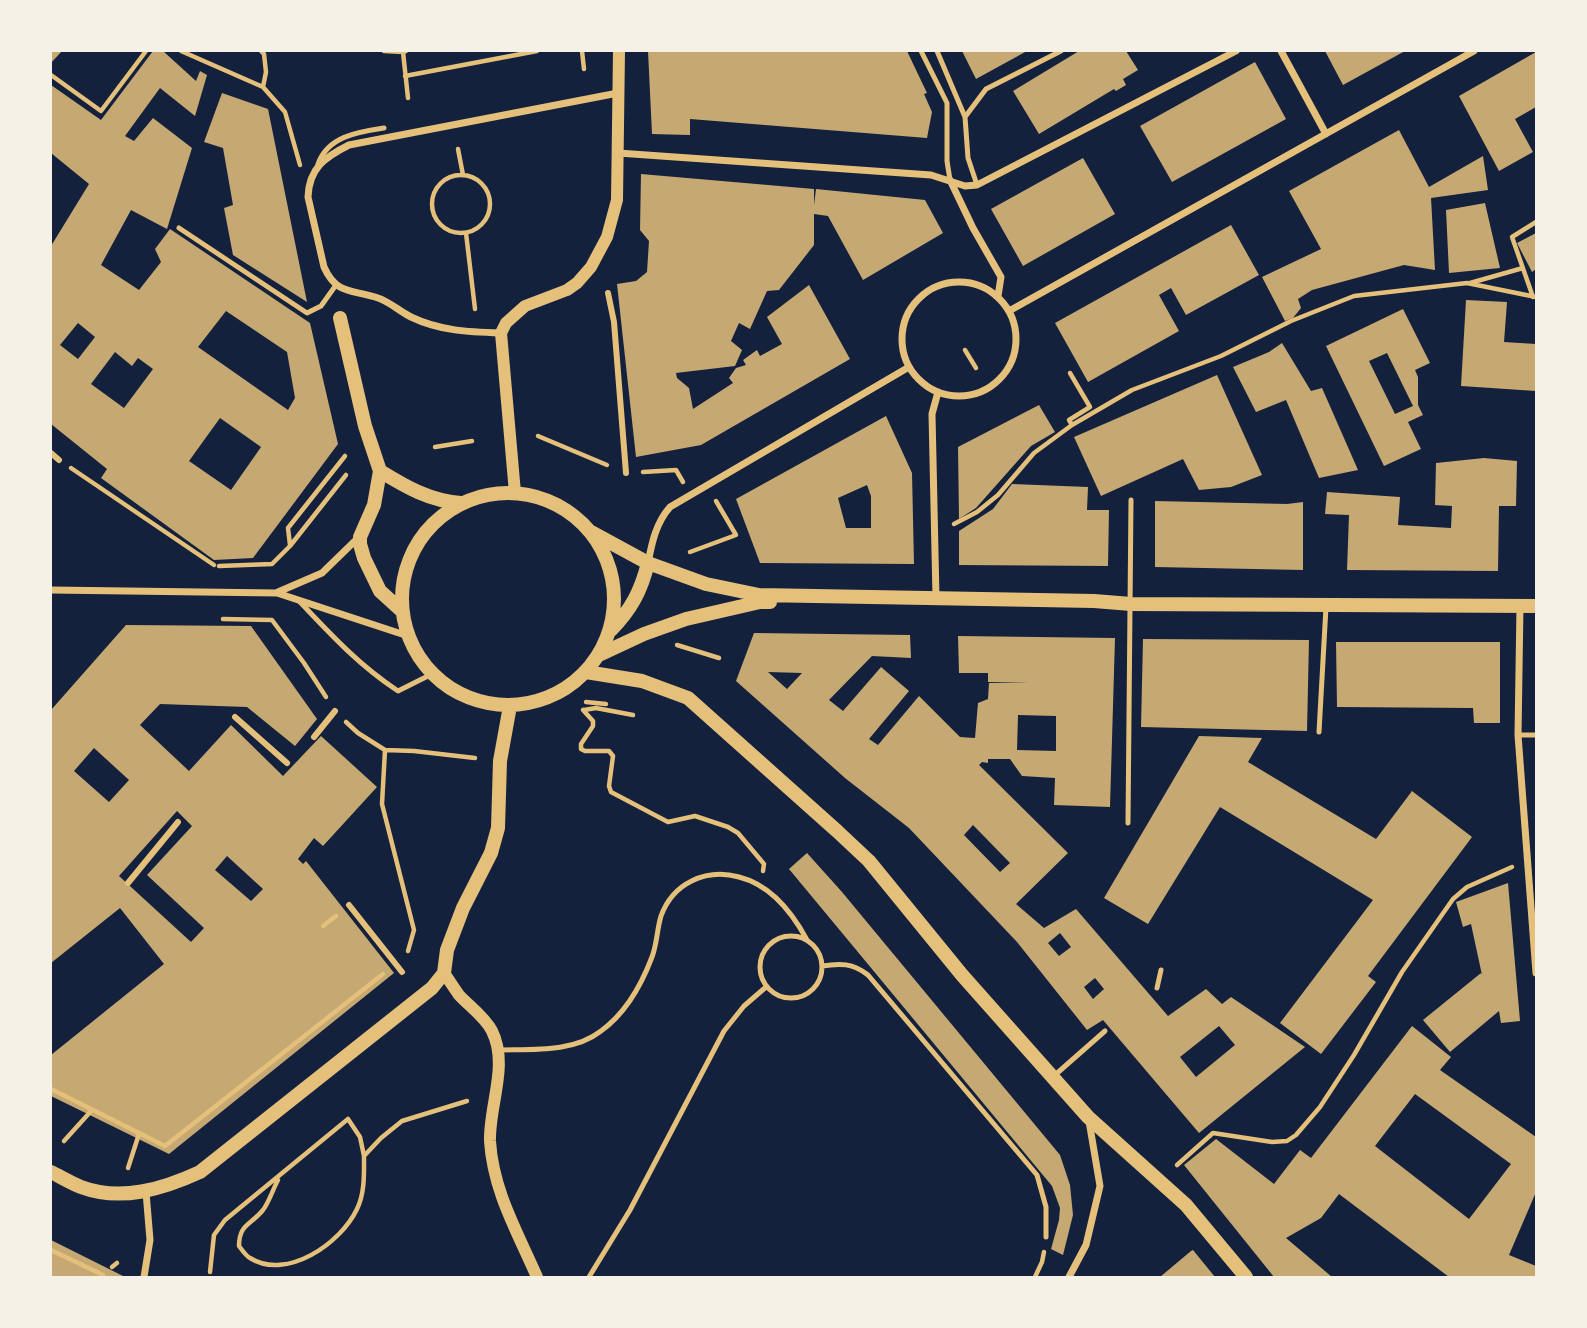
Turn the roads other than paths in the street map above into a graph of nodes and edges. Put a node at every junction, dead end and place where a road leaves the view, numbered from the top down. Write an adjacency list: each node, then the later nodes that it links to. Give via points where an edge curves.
1 (619, 51): 8 (street)
2 (921, 51): 14 (lane, via 947,103)
3 (937, 51): 9 (lane)
4 (1061, 51): 9 (lane, via 986,89)
5 (1236, 51): 15 (street)
6 (1281, 51): 11 (street)
7 (1474, 51): 11 (street)
8 (618, 93): 12 (street); 13 (street, via 349,145)
9 (965, 117): 15 (lane, via 968,158)
10 (384, 128): 13 (lane, via 340,139)
11 (1326, 134): 20 (street)
12 (618, 153): 14 (street); 22 (street, via 617,200 607,237 591,267 567,290 525,306)
13 (318, 164): 17 (street, via 309,197 324,267)
14 (950, 180): 15 (street); 19 (street, via 1001,277)
15 (977, 185)
16 (178, 228): 17 (lane, via 307,313 321,306)
17 (336, 285): 22 (street, via 377,297 408,316 444,329)
18 (608, 293): 28 (street)
19 (999, 296): 20 (street); 23 (street, via 966,282 948,282 917,299 902,332)
20 (1010, 311): 24 (street, via 1015,351 995,384 958,396)
21 (340, 318): 27 (main road)
22 (501, 333): 29 (street)
23 (909, 367): 24 (street, via 921,382); 34 (street, via 670,506 652,541)
24 (939, 392): 38 (street, via 932,414)
25 (51, 453): 26 (street)
26 (59, 460)
27 (380, 471): 31 (main road, via 429,497); 33 (main road, via 374,505)
28 (626, 472)
29 (515, 493): 31 (main road); 32 (main road, via 550,502)
30 (1131, 500): 40 (lane)
31 (462, 503): 44 (main road, via 432,524 415,547 402,583)
32 (591, 532): 34 (main road); 45 (main road, via 613,580)
33 (360, 537): 36 (street, via 322,573); 44 (main road, via 380,591)
34 (649, 563): 37 (main road); 45 (main road, via 635,602)
35 (51, 590): 36 (street)
36 (277, 593): 39 (street)
37 (760, 598): 38 (main road); 40 (main road, via 1095,608); 47 (main road, via 643,634)
38 (936, 598): 40 (main road)
39 (298, 600): 46 (street); 49 (lane, via 343,648 398,691)
40 (1131, 604): 43 (main road); 59 (lane)
41 (1520, 606): 42 (main road); 43 (main road); 54 (street)
42 (1536, 606)
43 (1326, 607): 53 (lane)
44 (402, 611): 46 (main road)
45 (610, 631): 47 (main road)
46 (408, 636): 49 (main road)
47 (599, 655): 48 (main road)
48 (586, 672): 50 (main road, via 552,697); 72 (main road, via 642,681 688,698 869,861)
49 (432, 674): 50 (main road, via 466,697)
50 (510, 706): 66 (main road, via 500,761 498,828 447,950)
51 (335, 711): 56 (street)
52 (235, 717): 57 (street)
53 (1319, 732)
54 (1518, 735): 55 (lane); 67 (street)
55 (1536, 735)
56 (314, 737)
57 (287, 763)
58 (178, 822): 60 (street)
59 (1128, 822)
60 (128, 883)
61 (349, 905): 65 (street)
62 (807, 940): 63 (lane, via 816,948); 68 (lane, via 785,937 767,947 759,967); 71 (lane, via 783,905 761,886 722,873 697,878 675,892 662,915 644,976 626,1008 600,1033 566,1047)
63 (822, 965): 68 (lane, via 817,984 802,997 783,998); 76 (lane, via 848,964 868,975 1037,1175 1046,1207)
64 (1161, 970): 69 (lane)
65 (402, 972)
66 (444, 973): 71 (street, via 491,1030); 75 (main road, via 406,1010 200,1172)
67 (1536, 973)
68 (766, 987): 79 (lane, via 724,1031 630,1210)
69 (1157, 988)
70 (1105, 1031): 72 (lane)
71 (498, 1051): 78 (street, via 490,1141 495,1180)
72 (1053, 1078): 73 (main road)
73 (1088, 1117): 80 (street, via 1100,1186 1086,1245); 81 (main road, via 1186,1205)
74 (51, 1172): 75 (main road, via 82,1188)
75 (146, 1192): 77 (street, via 149,1240)
76 (1046, 1237)
77 (144, 1277)
78 (537, 1277)
79 (589, 1277)
80 (1069, 1277)
81 (1246, 1277)

